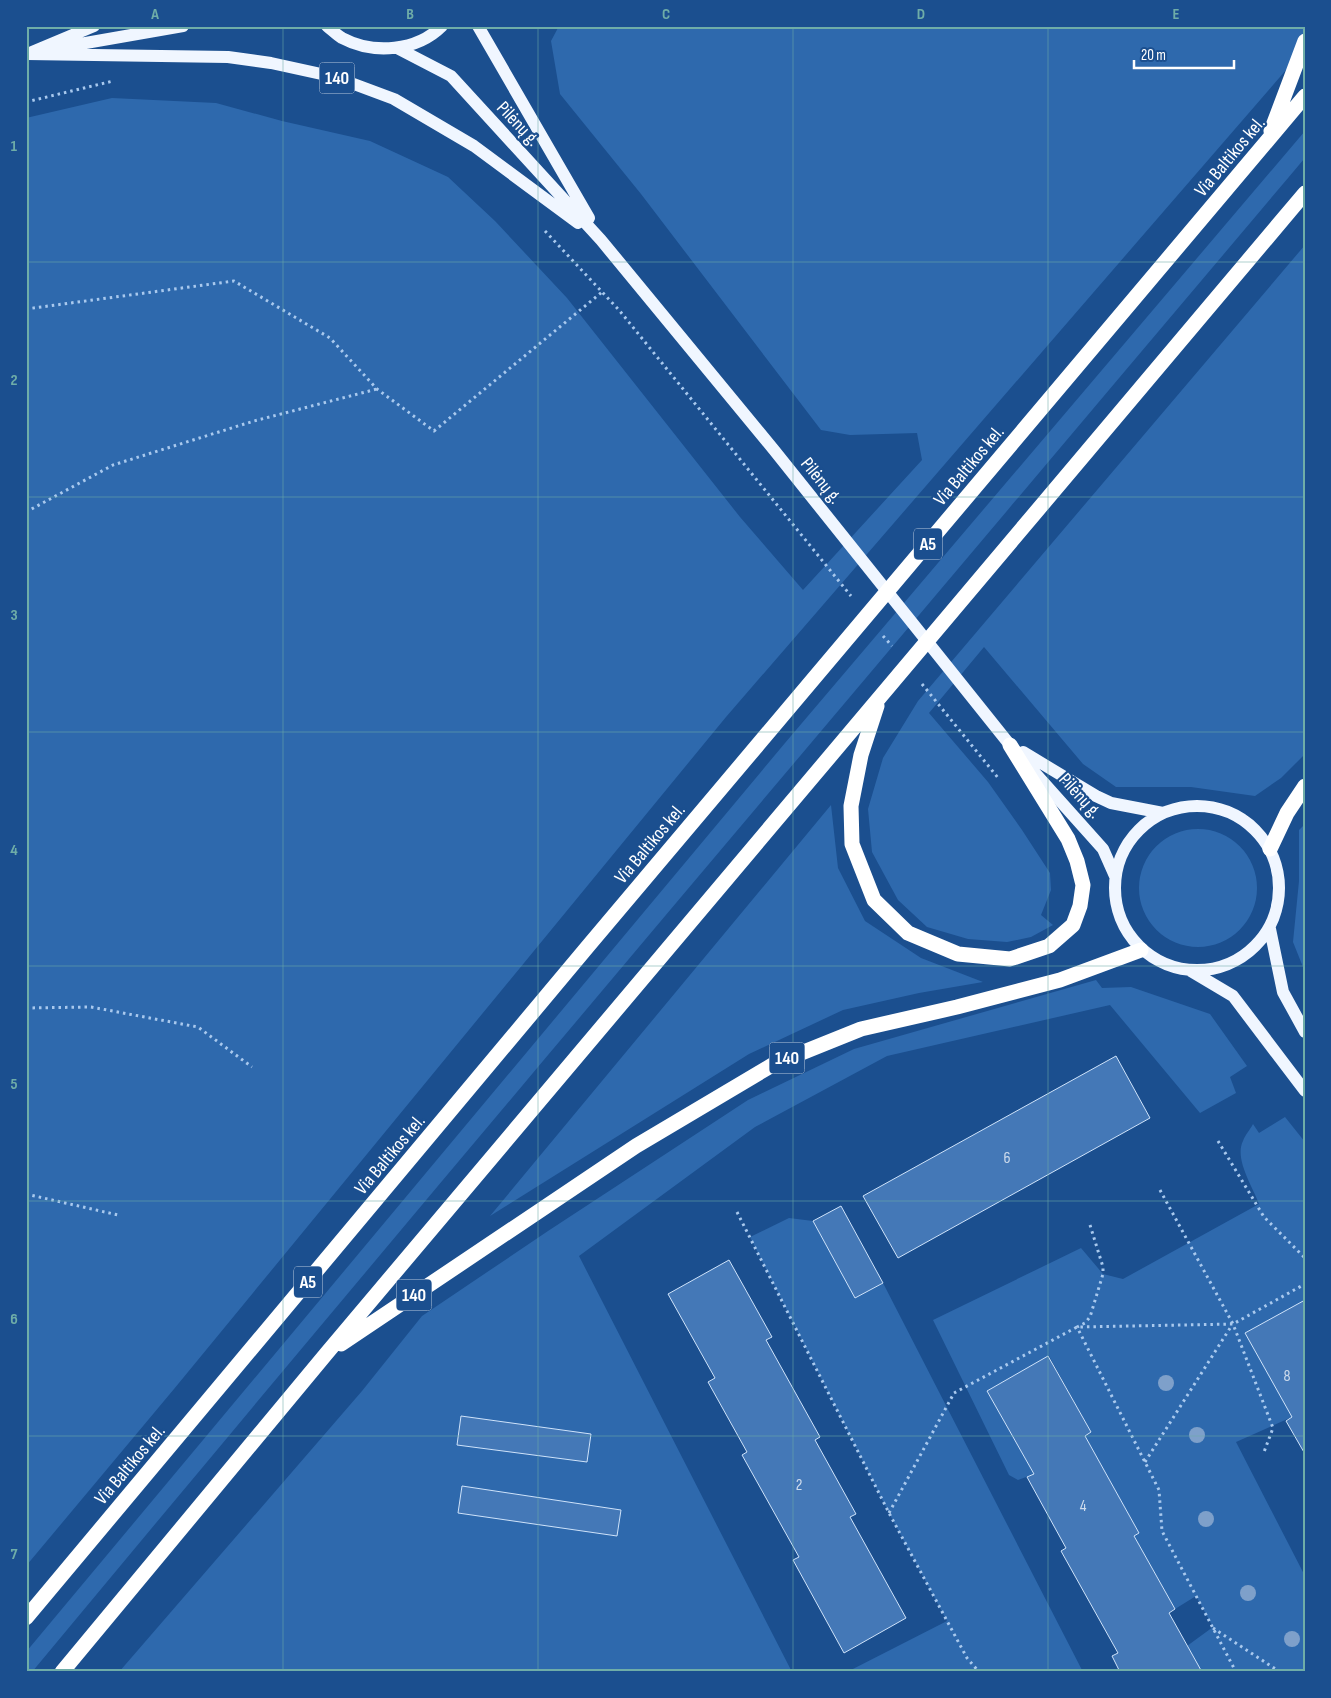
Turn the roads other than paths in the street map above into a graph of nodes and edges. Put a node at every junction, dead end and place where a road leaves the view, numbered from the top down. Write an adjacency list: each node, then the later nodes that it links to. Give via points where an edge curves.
1 (94, 26): 8 (main road)
2 (183, 26): 8 (main road)
3 (326, 26): 7 (main road, via 342,38 360,45)
4 (442, 26): 7 (main road, via 418,42)
5 (478, 26): 12 (main road, Pilėnų g.)
6 (1305, 41): 10 (highway)
7 (397, 48): 12 (main road, Pilėnų g., via 451,76)
8 (27, 54): 12 (main road, 140, via 228,57 335,77 394,99 474,146)
9 (1305, 96): 10 (highway, Via Baltikos kel. / A5)
10 (1267, 143): 25 (highway, Via Baltikos kel. / A5)
11 (1305, 193): 13 (highway)
12 (601, 240): 14 (main road, Pilėnų g. / 140)
13 (880, 697): 14 (highway, 140, via 861,755 851,806 852,844 874,900 908,933 958,954 1010,959 1049,946 1073,925 1080,906 1083,885 1068,839); 24 (highway)
14 (1010, 745): 16 (main road, Pilėnų g., via 1096,796); 18 (main road, Pilėnų g., via 1103,849)
15 (1305, 786): 17 (highway, via 1287,812)
16 (1163, 813): 17 (main road, via 1187,806 1211,807 1235,815 1255,829); 18 (main road, via 1140,828 1124,850)
17 (1270, 849): 19 (main road, via 1278,868 1280,889 1278,909)
18 (1115, 876): 20 (main road, via 1116,903 1125,928)
19 (1270, 929): 21 (main road, via 1255,948 1236,962 1214,970); 22 (main road, via 1283,992)
20 (1142, 950): 21 (main road, via 1164,964); 24 (highway, 140, via 1060,980 861,1029 774,1064 636,1146)
21 (1190, 971): 23 (main road, via 1233,996)
22 (1305, 1032)
23 (1305, 1091)
24 (326, 1354): 26 (highway)
25 (26, 1618)
26 (62, 1672)

